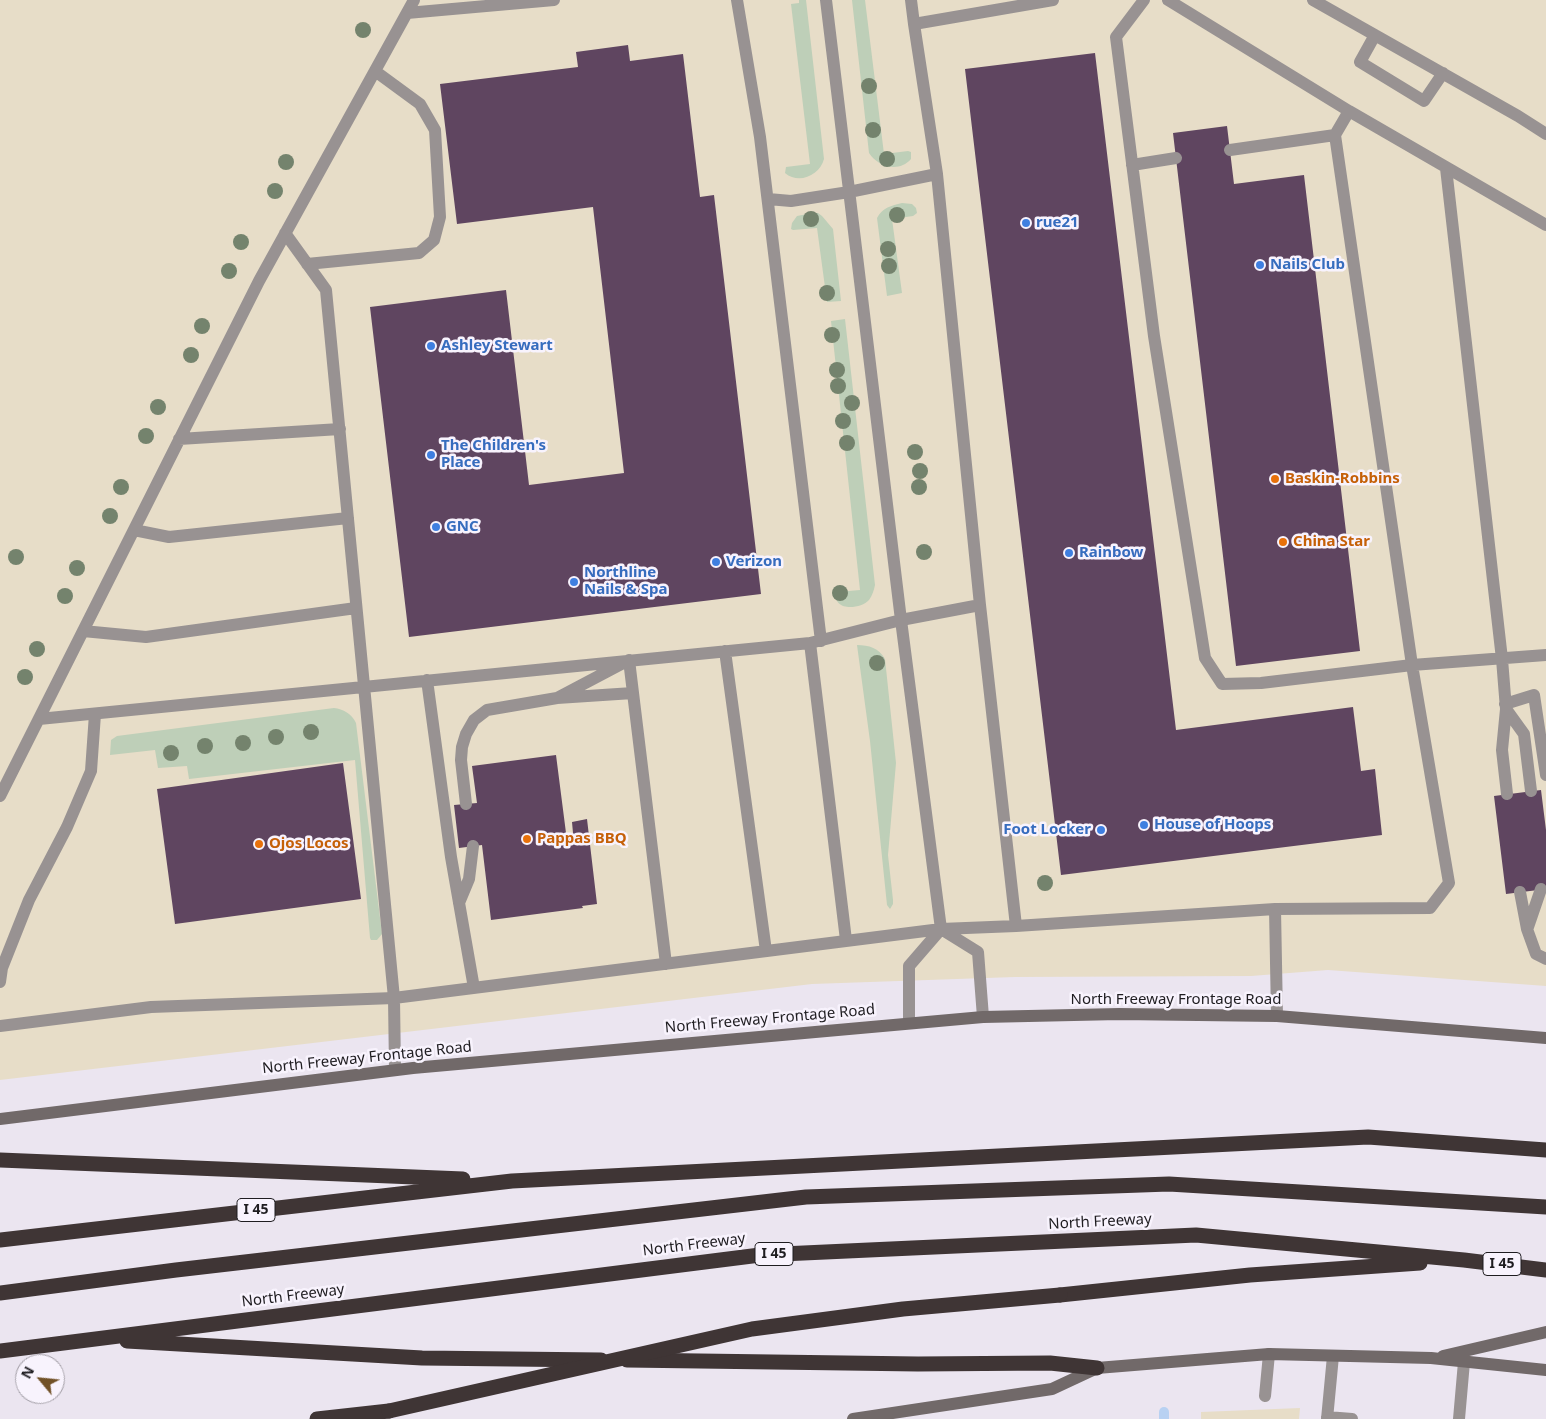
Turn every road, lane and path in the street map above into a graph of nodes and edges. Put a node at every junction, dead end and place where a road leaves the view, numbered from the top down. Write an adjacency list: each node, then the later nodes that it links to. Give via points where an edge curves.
1 (414, 0): 10 (lane)
2 (553, 0): 10 (lane)
3 (737, 0): 24 (lane)
4 (826, 0): 23 (lane)
5 (911, 0): 11 (lane)
6 (1053, 0): 11 (lane)
7 (1144, 0): 20 (lane, via 1116,38)
8 (1168, 0): 15 (lane)
9 (1313, 0): 12 (lane)
10 (407, 13): 13 (lane)
11 (914, 24): 22 (lane)
12 (1375, 35): 14 (lane); 14 (lane, via 1360,62 1424,101)
13 (374, 71): 26 (lane); 27 (lane, via 420,104 434,130 440,218 434,240 419,254)
14 (1443, 73): 16 (lane)
15 (1349, 111): 17 (lane); 21 (lane)
16 (1546, 134)
17 (1335, 135): 18 (lane); 41 (lane)
18 (1230, 150)
19 (1176, 158): 20 (lane)
20 (1132, 165): 41 (lane, via 1154,336 1205,658 1222,684 1261,683)
21 (1446, 168): 25 (lane); 39 (lane)
22 (937, 174): 23 (lane); 32 (lane)
23 (849, 192): 24 (lane, via 791,201); 34 (lane)
24 (768, 199): 36 (lane)
25 (1546, 225)
26 (285, 233): 27 (lane); 29 (lane)
27 (307, 264): 28 (lane, via 326,290)
28 (340, 429): 29 (lane); 30 (lane)
29 (179, 440): 31 (lane)
30 (348, 518): 31 (lane, via 169,537); 33 (lane)
31 (134, 530): 35 (lane)
32 (980, 605): 34 (lane); 59 (lane)
33 (356, 608): 35 (lane, via 146,637); 43 (lane)
34 (901, 620): 36 (lane); 60 (lane)
35 (84, 631): 48 (lane)
36 (816, 642): 37 (lane); 62 (lane)
37 (725, 651): 40 (lane); 63 (lane)
38 (1546, 655): 39 (lane)
39 (1502, 659): 41 (lane); 46 (lane)
40 (629, 660): 42 (lane); 44 (lane); 45 (lane)
41 (1412, 665): 58 (lane, via 1449,883 1430,908)
42 (427, 680): 43 (lane); 57 (lane)
43 (364, 686): 47 (lane); 68 (lane)
44 (633, 693): 45 (lane); 65 (lane)
45 (557, 698): 53 (lane, via 487,710 474,720 466,734 461,760)
46 (1505, 706): 49 (lane, via 1534,695); 50 (lane, via 1524,734); 51 (lane, via 1502,750)
47 (95, 714): 48 (lane); 66 (lane, via 91,771 67,827 29,900 2,968)
48 (39, 719): 52 (lane)
49 (1546, 774)
50 (1531, 791)
51 (1507, 794)
52 (0, 796)
53 (466, 804)
54 (473, 846): 57 (lane, via 469,880)
55 (1541, 890): 61 (lane)
56 (1520, 892): 61 (lane)
57 (460, 904): 67 (lane)
58 (1275, 908): 59 (lane); 69 (lane)
59 (1016, 926): 60 (lane)
60 (941, 929): 62 (lane); 70 (lane, via 978,952); 71 (lane, via 909,966)
61 (1528, 929): 64 (lane, via 1536,954)
62 (846, 940): 63 (lane)
63 (766, 951): 65 (lane)
64 (1546, 959)
65 (666, 964): 67 (lane)
66 (0, 982)
67 (474, 988): 68 (lane)
68 (394, 998): 72 (lane, via 151,1007); 74 (lane)
69 (1277, 1016): 70 (main road, North Freeway Frontage Road, via 1119,1014); 73 (main road, North Freeway Frontage Road)
70 (983, 1017): 71 (main road, North Freeway Frontage Road)
71 (909, 1023): 74 (main road, North Freeway Frontage Road)
72 (0, 1026)
73 (1546, 1038)
74 (395, 1070): 75 (main road, North Freeway Frontage Road)
75 (0, 1119)
76 (1546, 1150): 78 (highway, I 45, via 1368,1137)
77 (0, 1160): 78 (highway)
78 (512, 1181): 80 (highway, I 45)
79 (1546, 1207): 83 (highway, via 1169,1184 806,1197)
80 (0, 1240)
81 (1464, 1260): 82 (highway, North Freeway / I 45); 85 (highway, North Freeway / I 45, via 1196,1235 760,1255); 95 (highway, bridge, via 1250,1276 902,1309 752,1329 389,1411)
82 (1542, 1270)
83 (0, 1293)
84 (1546, 1332): 89 (main road)
85 (88, 1339): 86 (highway, North Freeway / I 45); 91 (highway, via 422,1358 1050,1363)
86 (0, 1351)
87 (1269, 1354): 88 (main road); 91 (main road); 93 (lane)
88 (1333, 1356): 89 (main road); 94 (lane)
89 (1431, 1358): 90 (main road)
90 (1464, 1362): 92 (main road); 98 (lane)
91 (1097, 1368): 96 (main road, via 1052,1388)
92 (1546, 1370)
93 (1265, 1396)
94 (1327, 1418): 97 (lane)
95 (317, 1419)
96 (853, 1419)
97 (1352, 1419)
98 (1459, 1419)

